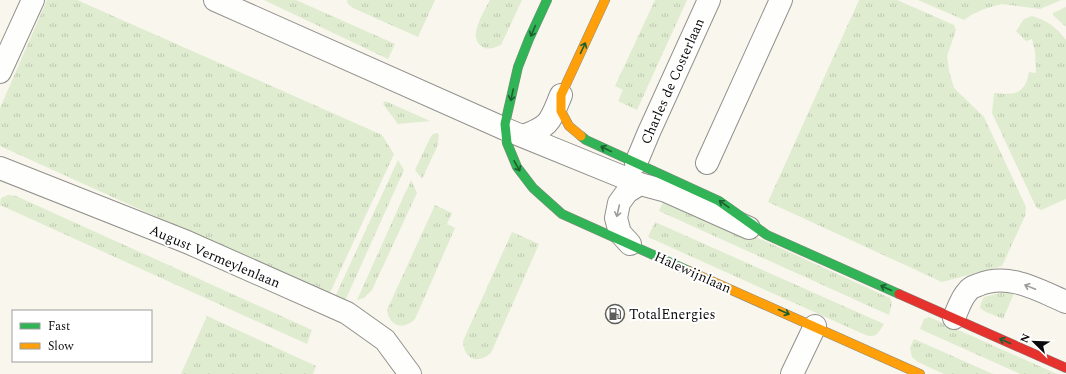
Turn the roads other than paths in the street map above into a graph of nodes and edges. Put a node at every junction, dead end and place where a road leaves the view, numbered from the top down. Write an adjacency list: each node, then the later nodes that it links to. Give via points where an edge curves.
1 (33, 0): 7 (street)
2 (215, 0): 9 (street)
3 (547, 0): 9 (main road, one-way to 9, via 520,61)
4 (605, 0): 8 (main road, one-way to 4)
5 (709, 0): 12 (street, Charles de Costerlaan, via 649,132)
6 (781, 0): 10 (street)
7 (0, 72)
8 (561, 95): 9 (street, via 550,121 540,130); 12 (main road, one-way to 8, via 569,126 561,111)
9 (514, 133): 12 (street); 14 (main road, Halewijnlaan, one-way to 14, via 508,145 514,161 533,189 562,214)
10 (707, 162)
11 (0, 168): 19 (street, August Vermeylenlaan, via 187,242 347,313 385,340)
12 (638, 174): 13 (street, one-way to 12, via 666,191); 14 (street, one-way to 14, via 619,203 616,218 620,234)
13 (767, 235): 16 (main road, one-way to 13)
14 (630, 244): 17 (main road, Halewijnlaan, one-way to 17)
15 (1066, 302): 16 (street, one-way to 16, via 1015,281 1002,279 969,289)
16 (954, 318): 18 (main road, one-way to 16)
17 (815, 326): 20 (street); 21 (main road, Halewijnlaan)
18 (1066, 368)
19 (410, 374)
20 (792, 374)
21 (920, 374)

